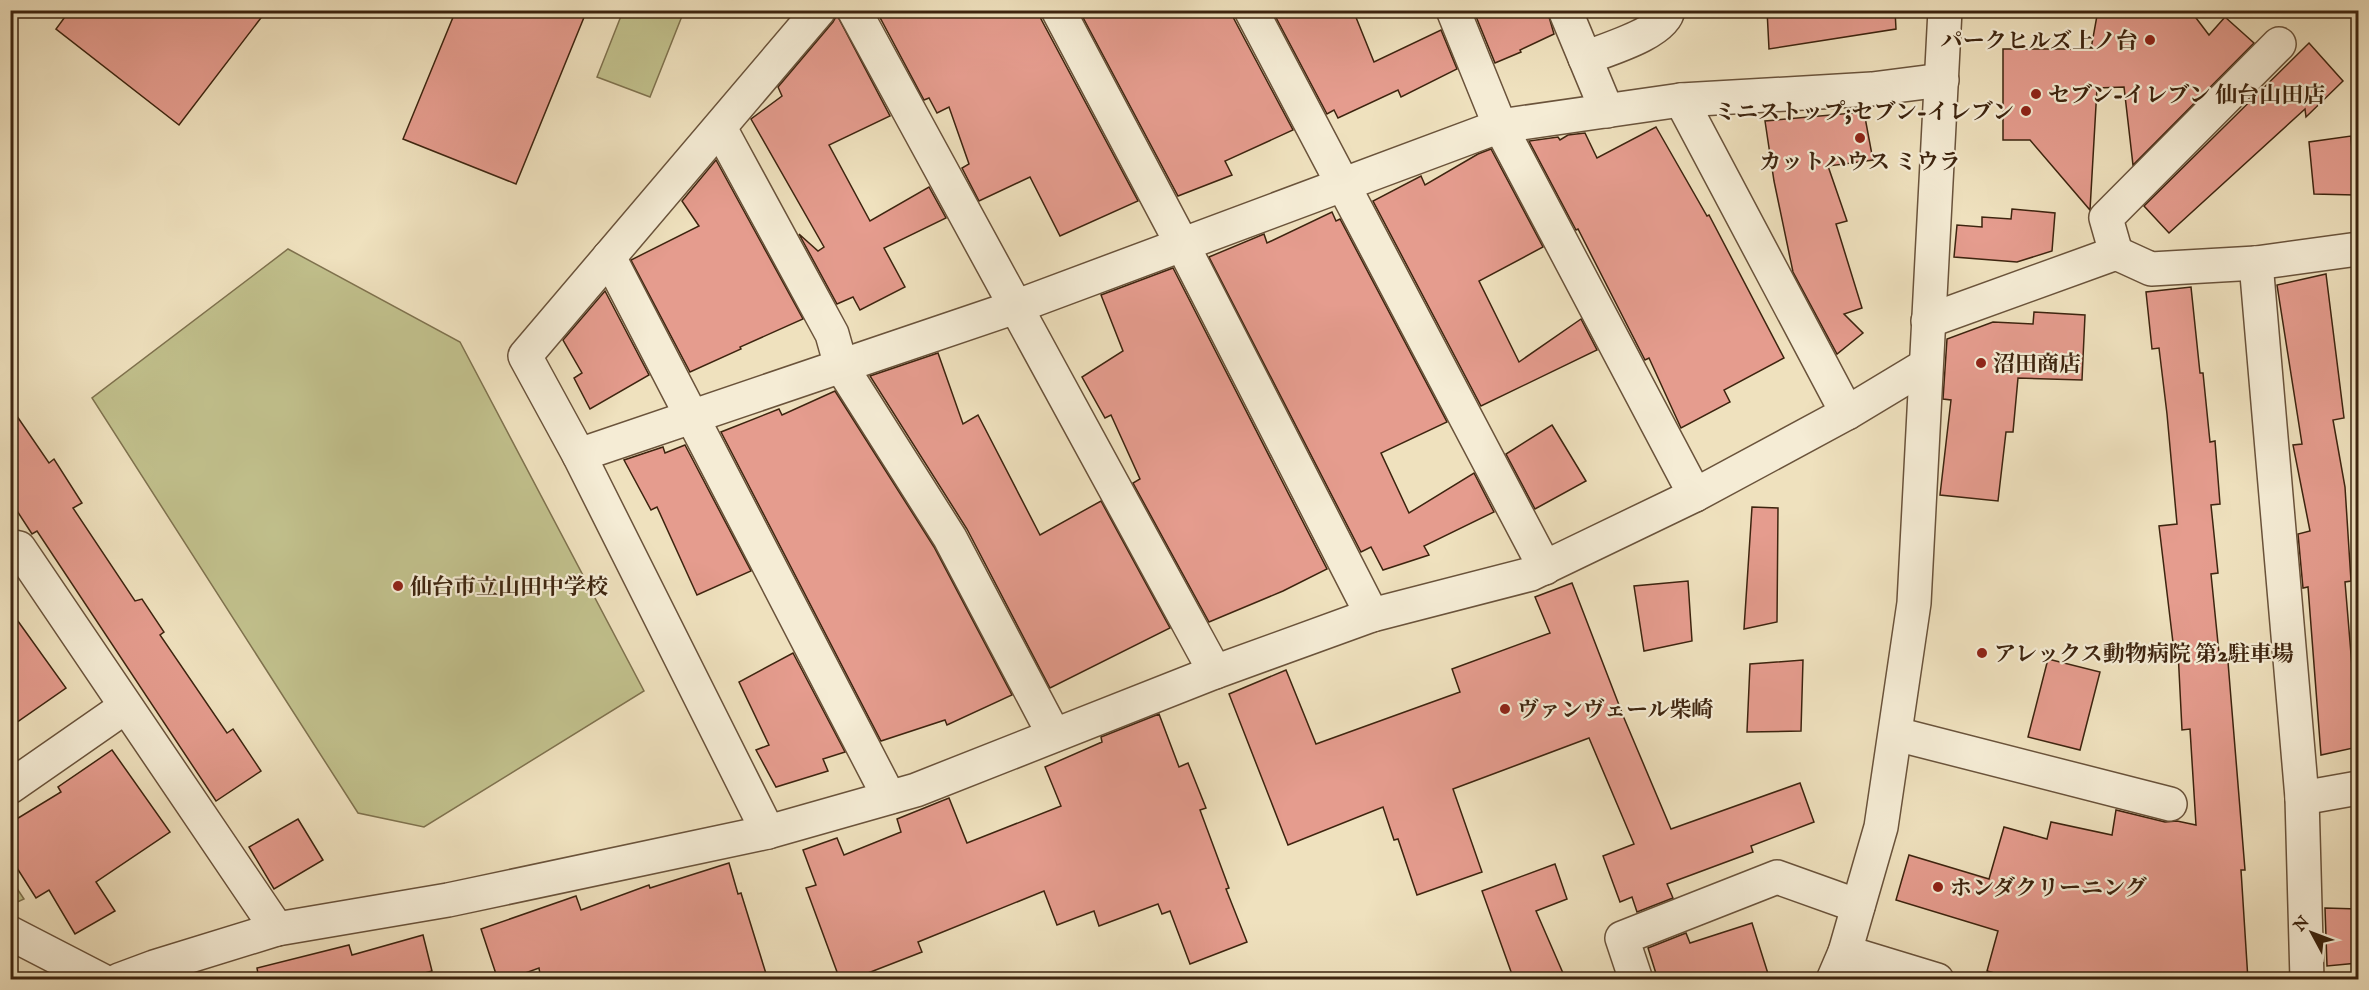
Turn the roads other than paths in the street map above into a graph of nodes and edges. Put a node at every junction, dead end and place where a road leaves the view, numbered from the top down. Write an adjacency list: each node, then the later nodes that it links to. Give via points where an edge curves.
1 (819, 10): 15 (street)
2 (854, 10): 22 (street)
3 (1058, 10): 17 (street)
4 (1251, 10): 16 (street)
5 (1453, 10): 14 (street)
6 (1565, 10): 10 (street)
7 (1668, 10): 10 (street, via 1668,16 1653,31)
8 (1945, 10): 11 (street)
9 (2279, 44): 19 (street, via 2106,218)
10 (1585, 58): 13 (street)
11 (1942, 80): 12 (street, via 1872,89); 23 (street)
12 (1681, 100): 13 (street); 26 (street)
13 (1607, 111): 14 (street)
14 (1500, 126): 16 (street); 29 (street)
15 (720, 128): 20 (street); 24 (street, via 831,334)
16 (1344, 185): 17 (street); 31 (street)
17 (1183, 246): 22 (street); 32 (street)
18 (2358, 249): 21 (street)
19 (2116, 253): 21 (street, via 2151,269); 23 (street)
20 (609, 257): 27 (street); 28 (street, via 525,356)
21 (2256, 263): 40 (street)
22 (1015, 307): 24 (street); 33 (street)
23 (1928, 321): 25 (street)
24 (841, 366): 27 (street); 36 (street, via 950,538)
25 (1925, 366): 26 (street); 35 (street, via 1914,603)
26 (1847, 413): 29 (street)
27 (692, 417): 28 (street); 39 (street)
28 (579, 455): 42 (street)
29 (1695, 495): 31 (street)
30 (10, 546): 34 (street, via 19,548)
31 (1545, 568): 32 (street)
32 (1372, 615): 33 (street)
33 (1215, 672): 36 (street)
34 (125, 707): 37 (street); 44 (street)
35 (1896, 734): 41 (street); 43 (street, via 1881,827)
36 (1054, 735): 39 (street)
37 (10, 787)
38 (2358, 788): 40 (street)
39 (889, 797): 42 (street)
40 (2302, 798): 51 (street)
41 (2170, 804)
42 (768, 832): 44 (street, via 448,900)
43 (1858, 906): 46 (street); 49 (street, via 1777,877 1622,938)
44 (277, 929): 48 (street)
45 (10, 933): 47 (street)
46 (1839, 966): 50 (street)
47 (101, 980)
48 (119, 980)
49 (1636, 980)
50 (1937, 980)
51 (2307, 980)

